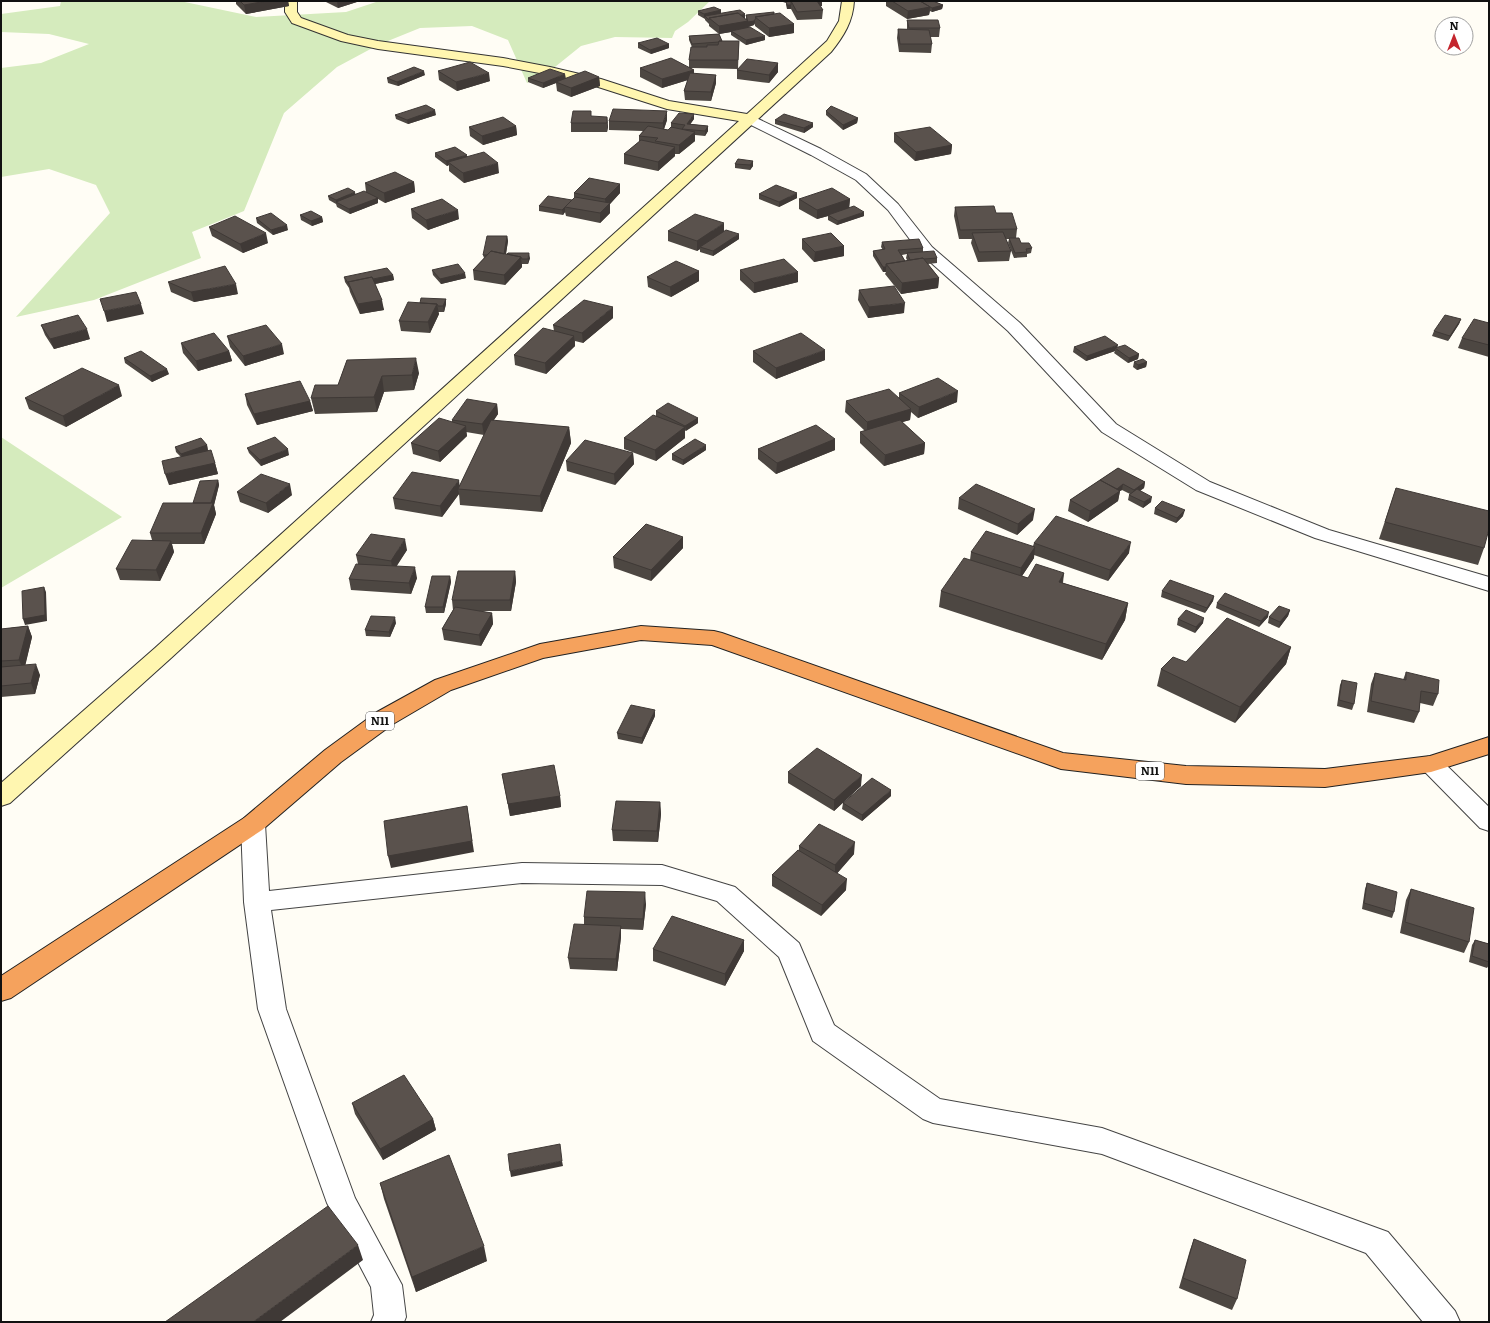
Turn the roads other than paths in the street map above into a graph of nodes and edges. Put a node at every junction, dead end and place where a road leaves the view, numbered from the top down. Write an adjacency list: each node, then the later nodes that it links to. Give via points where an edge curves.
1 (292, 1): 3 (main road, via 291,12 296,20 345,38 550,71 596,82 667,105)
2 (848, 1): 3 (main road, via 844,27 827,49)
3 (750, 119): 4 (street, via 861,177 893,207 926,250 1014,327 1108,428 1203,486 1322,534); 7 (main road)
4 (1489, 584)
5 (1489, 745): 6 (highway, N11)
6 (1431, 764): 8 (street); 9 (highway, N11, via 1325,778 1186,775 1061,761 714,638 641,633 540,651 443,685 379,722 333,756)
7 (1, 797)
8 (1489, 822)
9 (252, 824): 10 (street); 11 (highway, N11)
10 (257, 902): 12 (street, via 272,1009 342,1203 386,1285 390,1317); 13 (street, via 522,874 662,875 726,894 790,951 823,1033 933,1110 1102,1141 1377,1242)
11 (1, 990)
12 (387, 1322)
13 (1444, 1322)

